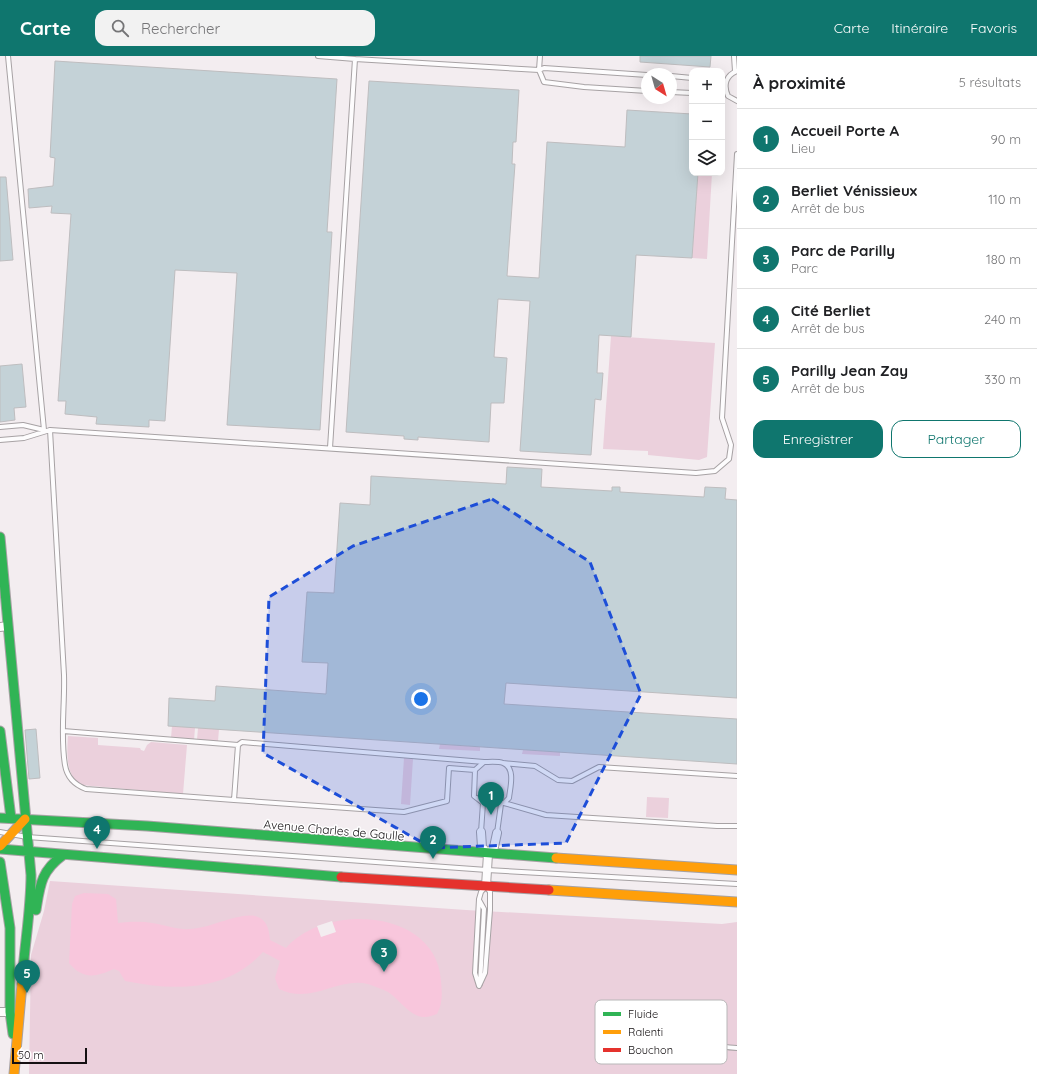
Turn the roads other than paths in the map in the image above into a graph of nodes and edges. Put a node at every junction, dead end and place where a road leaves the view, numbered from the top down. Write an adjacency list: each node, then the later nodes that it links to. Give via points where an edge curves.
1 (8, 56): 22 (lane)
2 (318, 56): 5 (lane)
3 (540, 56): 6 (lane)
4 (734, 56): 7 (lane)
5 (355, 59): 6 (lane); 25 (lane)
6 (539, 70): 8 (lane, via 544,68); 13 (lane, via 544,82)
7 (736, 71): 11 (lane)
8 (641, 75)
9 (677, 77): 10 (lane)
10 (689, 78)
11 (725, 79)
12 (725, 88): 17 (lane)
13 (641, 91)
14 (677, 93): 15 (lane)
15 (689, 94)
16 (725, 96): 17 (lane)
17 (728, 96): 18 (lane)
18 (737, 101)
19 (737, 154): 20 (lane)
20 (735, 206): 25 (lane, via 722,418 731,445 729,460 715,471 696,473)
21 (0, 426): 22 (lane, via 22,424)
22 (44, 430): 23 (lane); 24 (lane, via 24,438)
23 (50, 430): 25 (lane); 29 (lane, via 64,676)
24 (0, 440)
25 (330, 448)
26 (0, 537): 27 (main road)
27 (4, 627): 40 (main road)
28 (0, 731): 39 (main road)
29 (64, 732): 30 (lane); 35 (lane, via 65,765 68,773 72,782 86,789)
30 (238, 746): 31 (lane, via 242,742); 35 (lane)
31 (484, 762): 32 (lane); 33 (lane)
32 (504, 763): 34 (lane, via 535,766 558,780 572,781 599,767); 37 (lane, via 511,772 509,798)
33 (475, 770): 35 (lane, via 449,768 447,801 404,812); 36 (lane, via 474,796)
34 (737, 776)
35 (234, 800)
36 (483, 803): 37 (lane); 43 (lane)
37 (503, 804): 41 (lane, via 546,815); 44 (lane)
38 (0, 818): 39 (main road, Avenue Charles de Gaulle)
39 (11, 818): 40 (main road, Avenue Charles de Gaulle)
40 (26, 819): 45 (main road); 46 (main road); 50 (main road, Avenue Charles de Gaulle, via 147,826)
41 (737, 826)
42 (0, 832): 45 (lane)
43 (481, 832): 50 (street, via 482,847)
44 (497, 833): 50 (street, via 494,847)
45 (12, 834): 46 (lane); 47 (main road); 48 (main road)
46 (27, 837): 49 (main road); 53 (lane)
47 (0, 839)
48 (0, 847): 49 (main road)
49 (28, 852): 51 (main road); 62 (main road, via 31,897)
50 (488, 854): 53 (street); 54 (main road, Avenue Charles de Gaulle)
51 (63, 855): 57 (main road); 62 (main road, via 47,868 41,879 36,911)
52 (0, 862): 55 (main road)
53 (487, 870): 56 (lane); 57 (street)
54 (737, 870)
55 (2, 874): 65 (main road, via 10,928)
56 (737, 884)
57 (486, 886): 58 (lane); 59 (lane, via 490,892); 60 (main road)
58 (479, 900): 61 (lane); 63 (lane, via 475,973)
59 (490, 900): 61 (lane); 63 (lane, via 486,973)
60 (737, 902)
61 (484, 909): 63 (lane)
62 (24, 945): 68 (main road)
63 (479, 986)
64 (0, 1012): 65 (street)
65 (10, 1012): 68 (main road)
66 (727, 1047): 67 (lane)
67 (737, 1048)
68 (15, 1051): 69 (main road)
69 (14, 1074)

